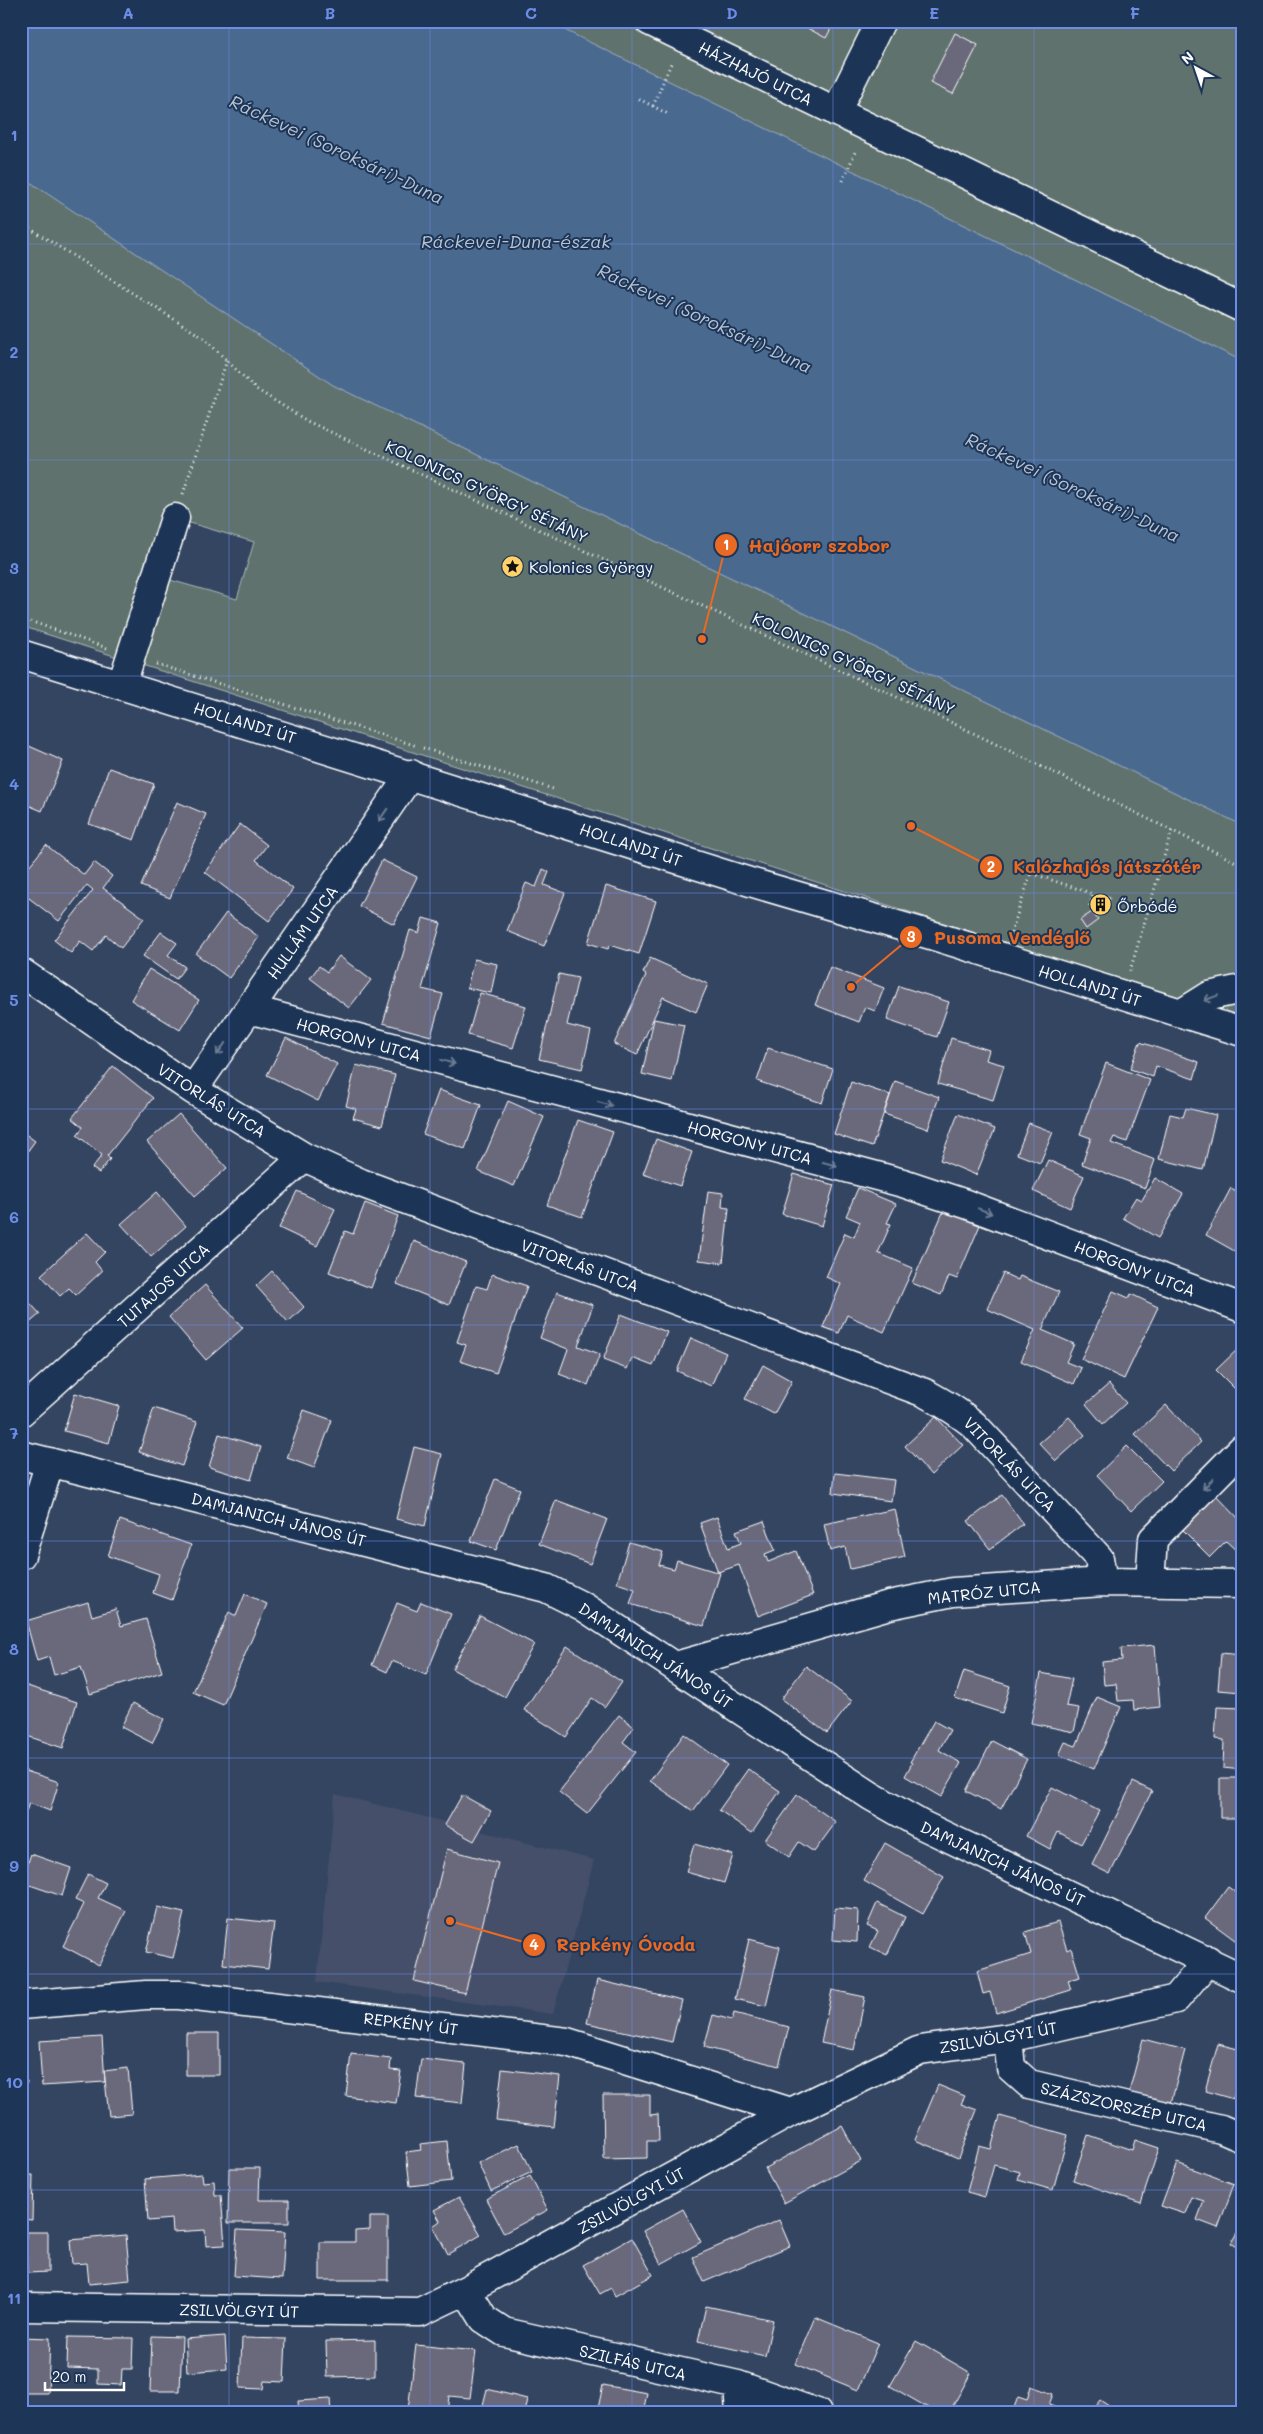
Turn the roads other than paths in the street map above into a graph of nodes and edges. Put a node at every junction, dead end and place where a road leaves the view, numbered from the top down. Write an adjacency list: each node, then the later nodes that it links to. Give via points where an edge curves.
1 (649, 21): 3 (street, HÁZHAJÓ UTCA)
2 (880, 21): 3 (street)
3 (836, 112): 4 (street, HÁZHAJÓ UTCA)
4 (1242, 308)
5 (175, 518): 7 (street)
6 (21, 654): 7 (street, HOLLANDI ÚT)
7 (122, 684): 8 (street, HOLLANDI ÚT)
8 (411, 774): 11 (street, HULLÁM UTCA, one-way to 11); 12 (street, HOLLANDI ÚT, via 740,879)
9 (21, 972): 14 (street, VITORLÁS UTCA)
10 (1242, 989): 12 (street, one-way to 12, via 1210,996)
11 (249, 1009): 14 (street, HULLÁM UTCA, one-way to 14); 16 (street, HORGONY UTCA, one-way to 16, via 903,1183)
12 (1182, 1013): 13 (street, HOLLANDI ÚT)
13 (1242, 1032)
14 (193, 1090): 15 (street, VITORLÁS UTCA)
15 (304, 1157): 17 (street, TUTAJOS UTCA); 22 (street, VITORLÁS UTCA, via 361,1183 942,1402 974,1425 1099,1558)
16 (1242, 1308)
17 (21, 1412)
18 (1242, 1449): 23 (street, one-way to 23, via 1153,1539)
19 (21, 1455): 20 (street, DAMJANICH JÁNOS ÚT)
20 (50, 1462): 21 (street); 25 (street, DAMJANICH JÁNOS ÚT, via 546,1588 584,1607)
21 (21, 1555)
22 (1103, 1582): 23 (street, MATRÓZ UTCA); 25 (street, MATRÓZ UTCA, via 944,1594 889,1605)
23 (1150, 1582): 24 (street, MATRÓZ UTCA)
24 (1242, 1584)
25 (676, 1666): 26 (street, DAMJANICH JÁNOS ÚT, via 871,1796 920,1824)
26 (1208, 1960): 27 (street, DAMJANICH JÁNOS ÚT); 29 (street, ZSILVÖLGYI ÚT, via 1176,1999)
27 (1242, 1978)
28 (21, 2005): 30 (street, REPKÉNY ÚT, via 179,1995 567,2042)
29 (1008, 2038): 30 (street, ZSILVÖLGYI ÚT, via 920,2050); 31 (street, SZÁZSZORSZÉP UTCA, via 1010,2068 1029,2084 1221,2129)
30 (791, 2112): 32 (street, ZSILVÖLGYI ÚT)
31 (1242, 2138)
32 (466, 2290): 33 (street, ZSILVÖLGYI ÚT, via 420,2312); 34 (street, SZILFÁS UTCA, via 484,2319 504,2332)
33 (21, 2307)
34 (738, 2385): 35 (street, SZILFÁS UTCA); 36 (street)
35 (802, 2411)
36 (740, 2413)

